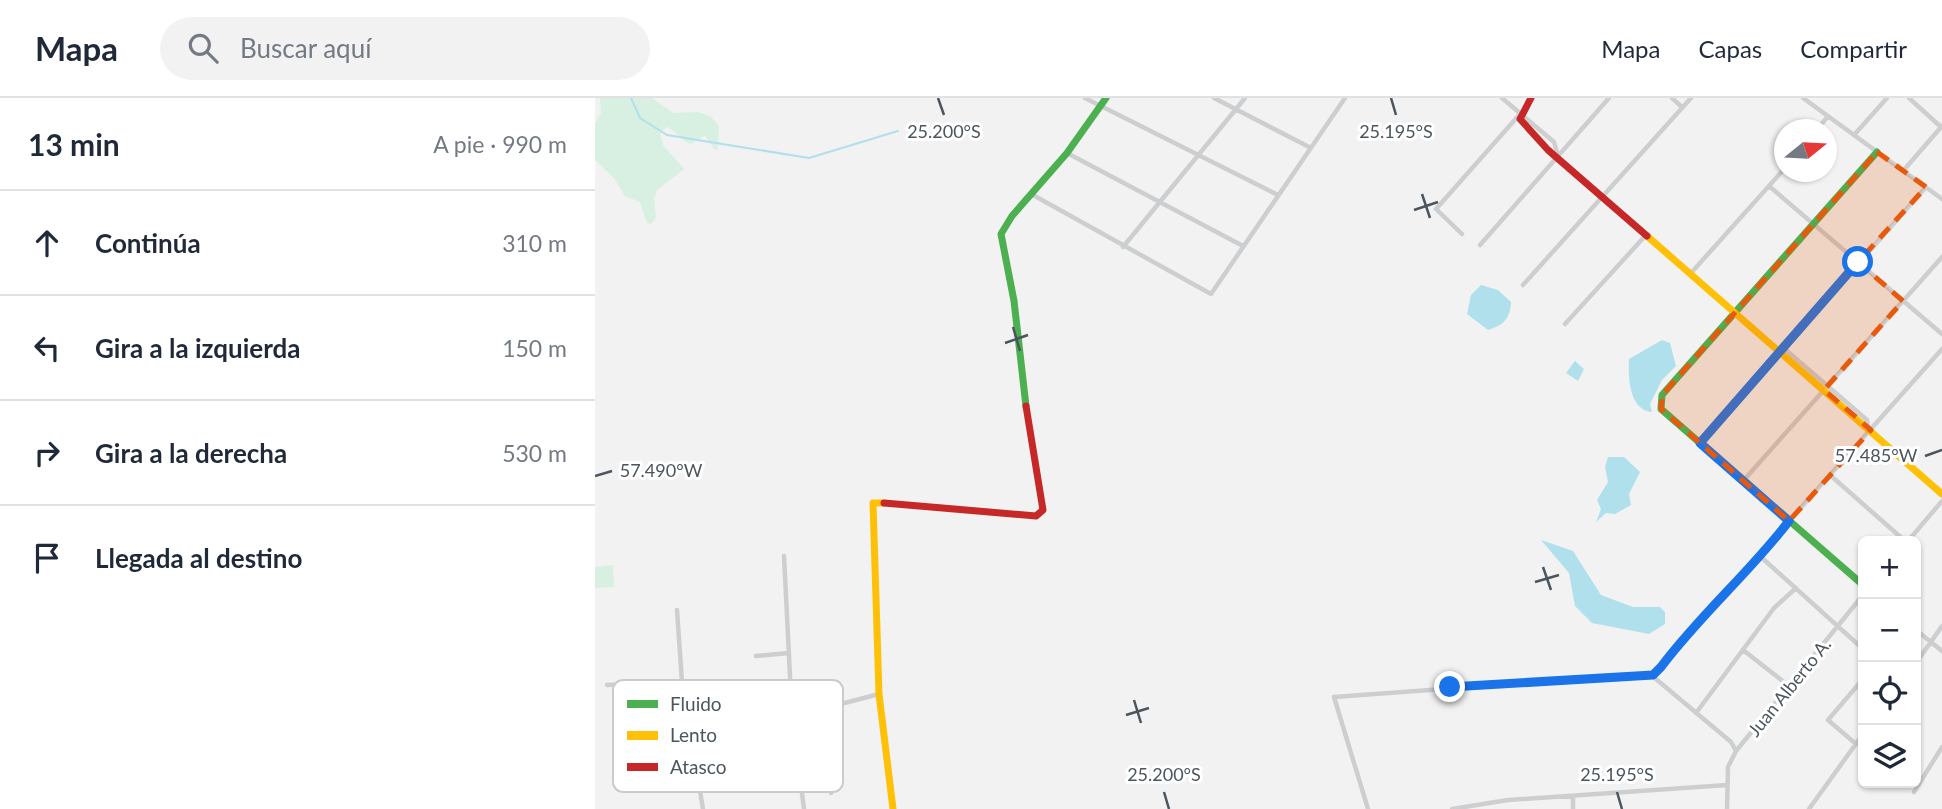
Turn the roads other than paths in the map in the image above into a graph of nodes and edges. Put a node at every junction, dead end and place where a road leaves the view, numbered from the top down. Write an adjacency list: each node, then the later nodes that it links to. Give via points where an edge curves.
1 (1085, 98): 14 (street)
2 (1106, 98): 14 (street)
3 (1214, 98): 16 (street)
4 (1245, 98): 16 (street)
5 (1344, 98): 22 (street)
6 (1502, 98): 17 (street)
7 (1531, 98): 17 (street)
8 (1609, 98): 26 (street)
9 (1672, 98): 15 (street)
10 (1691, 98): 15 (street)
11 (1804, 98): 18 (street)
12 (1887, 98): 21 (street)
13 (1909, 98): 20 (street)
14 (1100, 106): 24 (street); 25 (street)
15 (1682, 107): 33 (street)
16 (1236, 109): 22 (street); 25 (street)
17 (1520, 114): 26 (street, via 1523,125); 37 (street, via 1436,209)
18 (1828, 116): 19 (street); 21 (street)
19 (1826, 119)
20 (1942, 127): 27 (street)
21 (1854, 135): 23 (street)
22 (1311, 148): 32 (street)
23 (1877, 152): 27 (street); 36 (street)
24 (1067, 153): 31 (street); 35 (street)
25 (1198, 155): 32 (street); 35 (street)
26 (1557, 156): 33 (street); 39 (street)
27 (1903, 171): 30 (street)
28 (1774, 180): 29 (street)
29 (1769, 186): 36 (street); 44 (street)
30 (1926, 187): 34 (street); 43 (street)
31 (1033, 195): 41 (street); 85 (street, via 1004,228 1000,244 1014,301 1020,374 1043,510 1036,516 873,503)
32 (1278, 195): 40 (street)
33 (1602, 195): 38 (street); 45 (street)
34 (1942, 199)
35 (1160, 202): 40 (street); 41 (street)
36 (1813, 223): 43 (street); 47 (street)
37 (1462, 234)
38 (1646, 235): 44 (street); 48 (street)
39 (1480, 245)
40 (1244, 246): 41 (street, via 1210,294)
41 (1123, 247)
42 (1942, 257): 46 (street)
43 (1858, 262): 46 (street); 51 (street)
44 (1691, 273): 47 (street)
45 (1523, 285)
46 (1903, 301): 49 (street); 52 (street)
47 (1735, 312): 51 (street); 54 (street, via 1662,395 1661,409)
48 (1565, 324)
49 (1942, 334)
50 (1942, 349): 53 (street)
51 (1780, 350): 52 (street); 54 (street)
52 (1826, 388): 53 (street); 56 (street)
53 (1870, 429): 55 (street); 57 (street)
54 (1700, 443): 56 (street)
55 (1830, 475): 59 (street); 60 (street)
56 (1743, 481): 59 (street)
57 (1942, 494)
58 (1942, 501): 61 (street)
59 (1789, 521): 63 (street); 64 (street)
60 (1900, 536)
61 (1910, 536)
62 (784, 556): 75 (street)
63 (1761, 557): 65 (street); 78 (street)
64 (1858, 581)
65 (1796, 588): 68 (street); 73 (street, via 1774,608)
66 (1860, 599): 68 (street, Juan Alberto A.)
67 (677, 610): 79 (street)
68 (1839, 626): 72 (street); 84 (street, Juan Alberto A.)
69 (1942, 626): 71 (street)
70 (1921, 634): 71 (street)
71 (1930, 642): 74 (street); 77 (street)
72 (1858, 644)
73 (1743, 650): 84 (street); 87 (street)
74 (1942, 651)
75 (789, 653): 76 (street); 80 (street)
76 (756, 656)
77 (1917, 662)
78 (1653, 675): 87 (street); 96 (street, via 1334,697)
79 (682, 680)
80 (790, 680)
81 (607, 685): 82 (street)
82 (613, 685)
83 (1858, 685): 89 (street, via 1828,719)
84 (1789, 686): 91 (street, Juan Alberto A.)
85 (879, 694): 86 (street); 95 (street)
86 (843, 703)
87 (1696, 713): 91 (street)
88 (1858, 741): 89 (street)
89 (1856, 744): 101 (street)
90 (1942, 747): 93 (street)
91 (1736, 751): 92 (street, Juan Alberto A., via 1728,767)
92 (1727, 785): 94 (street); 100 (street, Juan Alberto A.)
93 (1914, 792)
94 (1573, 796): 98 (street); 99 (street)
95 (893, 809)
96 (1368, 809)
97 (1452, 809): 98 (street)
98 (1457, 809)
99 (1573, 809)
100 (1727, 809)
101 (1809, 809)

